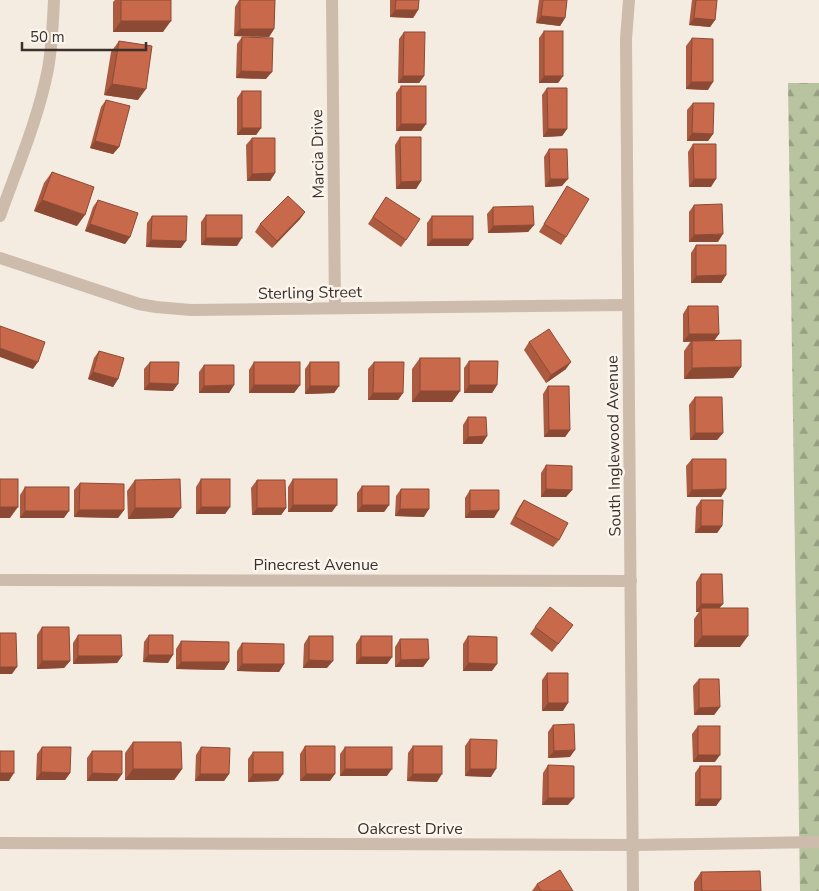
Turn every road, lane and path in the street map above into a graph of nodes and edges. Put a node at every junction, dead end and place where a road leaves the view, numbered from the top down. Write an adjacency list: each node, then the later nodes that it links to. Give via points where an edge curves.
1 (54, 0): 4 (street, via 48,68 40,103)
2 (332, 0): 7 (street, Marcia Drive)
3 (629, 0): 6 (street, South Inglewood Avenue, via 626,39)
4 (0, 216)
5 (0, 258): 7 (street, Sterling Street, via 121,299 156,307 191,310)
6 (628, 305): 7 (street, Sterling Street); 9 (street, South Inglewood Avenue)
7 (335, 308)
8 (0, 580): 9 (street, Pinecrest Avenue)
9 (631, 581): 12 (street, South Inglewood Avenue)
10 (819, 842): 12 (street, Oakcrest Drive)
11 (0, 843): 12 (street, Oakcrest Drive)
12 (633, 845): 13 (street, South Inglewood Avenue)
13 (633, 891)

